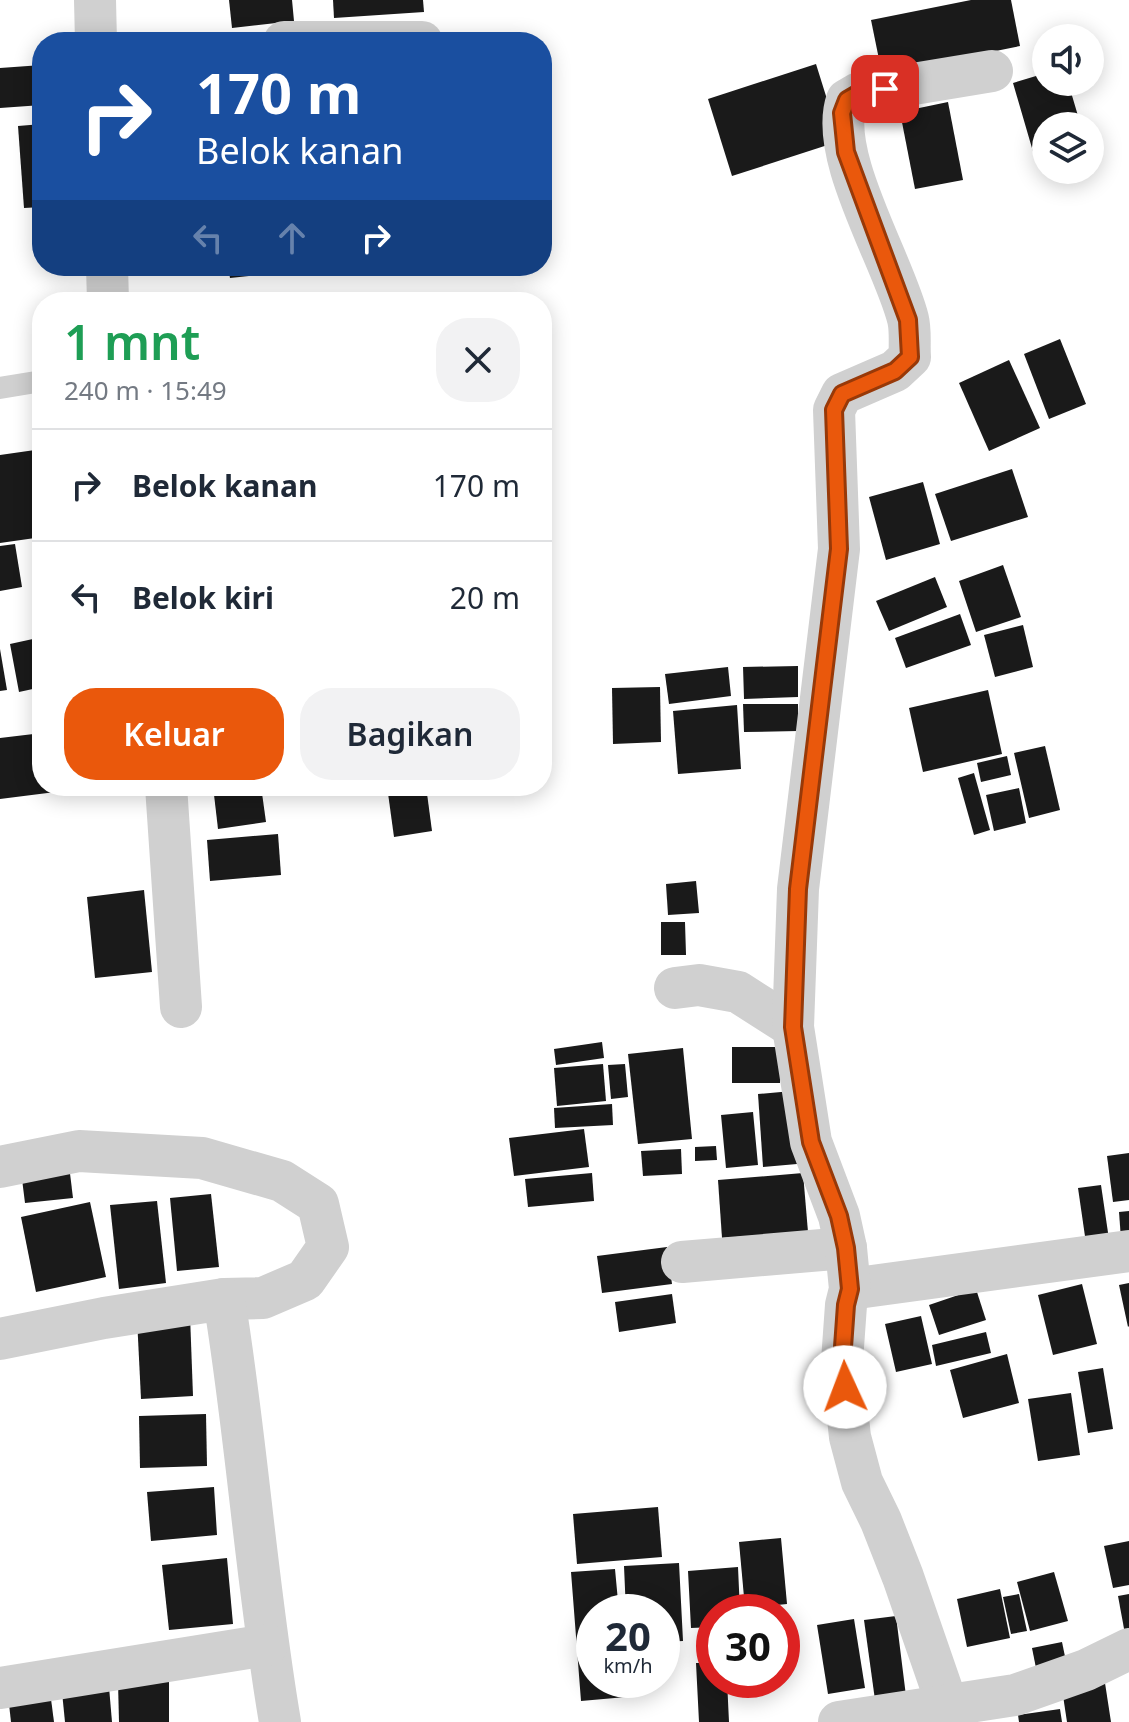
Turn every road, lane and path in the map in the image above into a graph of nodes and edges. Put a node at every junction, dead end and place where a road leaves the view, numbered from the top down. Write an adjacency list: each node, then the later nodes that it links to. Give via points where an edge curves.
1 (95, 0): 2 (street)
2 (96, 32)
3 (992, 71): 9 (street, via 859,93 847,100 842,113 846,152 908,320 910,357 895,371 842,394 834,410 839,549 798,889)
4 (32, 383): 5 (lane)
5 (0, 388)
6 (167, 796): 8 (street)
7 (675, 988): 9 (street, via 699,985 738,992)
8 (181, 1007)
9 (793, 1027): 11 (street, via 811,1142)
10 (0, 1167): 15 (street, via 79,1151 202,1158 282,1181 318,1204 328,1247 305,1280 263,1298)
11 (846, 1248): 13 (street); 14 (street)
12 (1129, 1251): 14 (street)
13 (682, 1262)
14 (850, 1289): 20 (street, via 842,1361 850,1437 862,1482 903,1577)
15 (224, 1299): 16 (street); 17 (street)
16 (0, 1339)
17 (267, 1645): 19 (street); 22 (street)
18 (1129, 1649): 20 (street, via 1015,1695)
19 (0, 1688)
20 (948, 1707): 21 (street)
21 (888, 1719): 23 (street)
22 (280, 1722)
23 (839, 1722)

